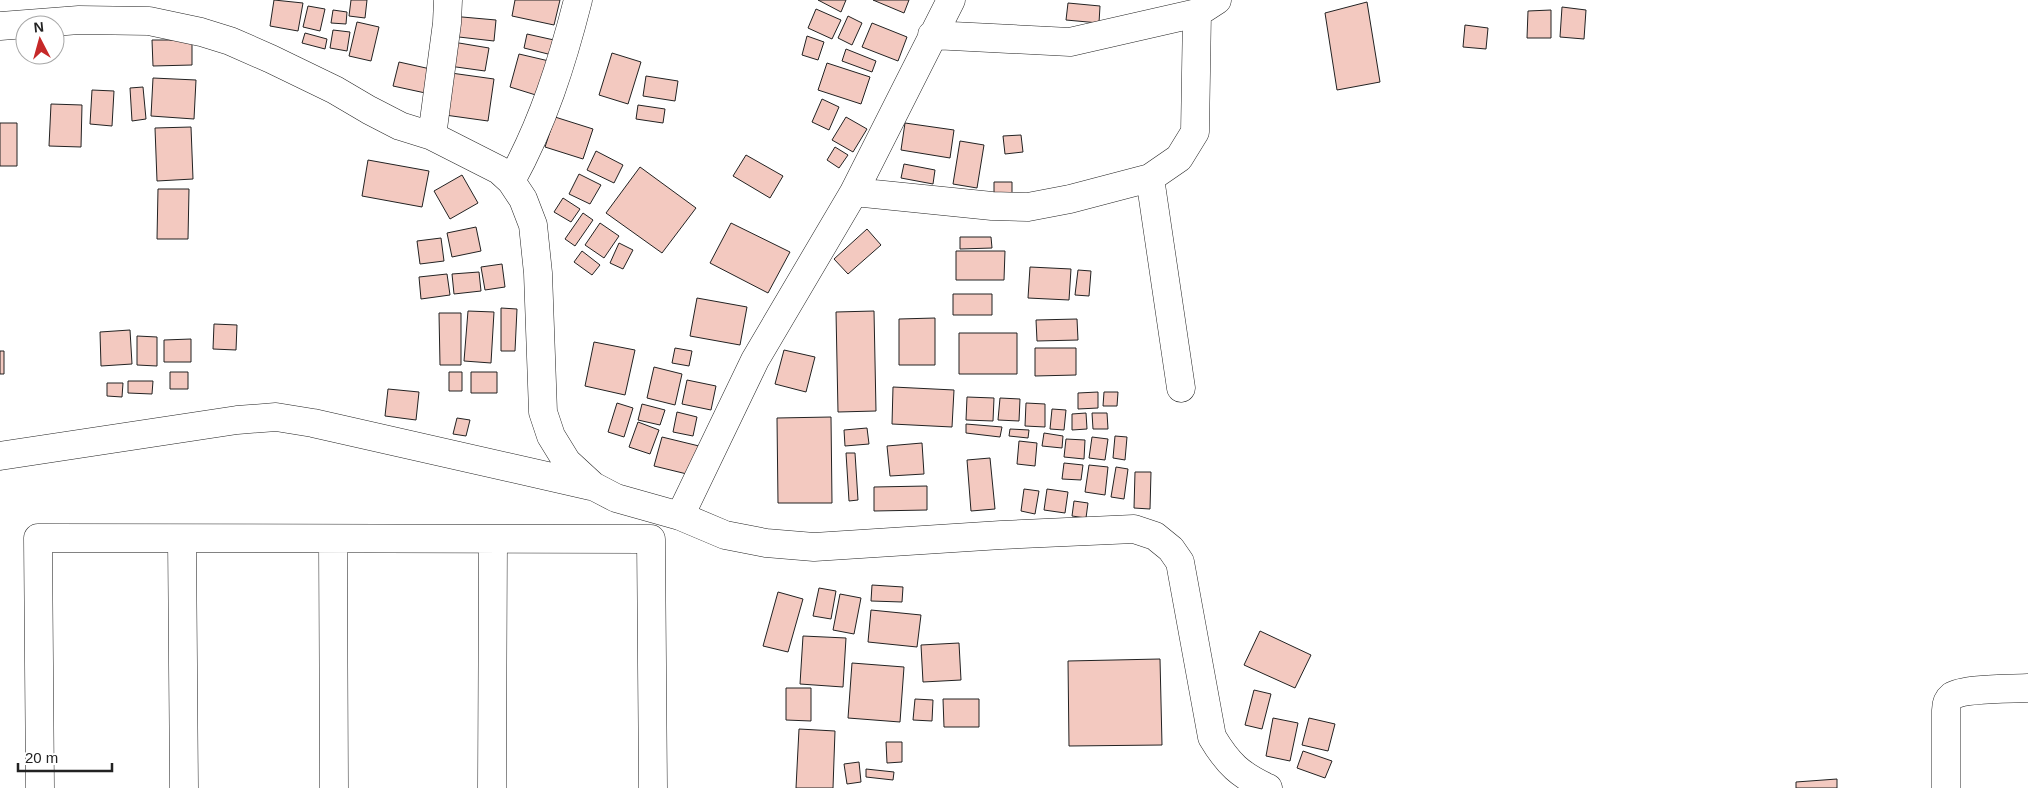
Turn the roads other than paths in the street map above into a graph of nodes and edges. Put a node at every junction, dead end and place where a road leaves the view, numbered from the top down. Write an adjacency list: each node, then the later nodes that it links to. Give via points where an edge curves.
1 (448, 0): 8 (street, via 448,23)
2 (578, 0): 10 (street, via 556,78 538,126)
3 (952, 0): 7 (street)
4 (1207, 6): 7 (street, via 1070,42); 9 (street, via 1195,132 1179,158)
5 (79, 10): 6 (street); 8 (street, via 148,21 230,41 335,90 400,126)
6 (0, 26)
7 (932, 35): 11 (street)
8 (432, 136): 10 (street, via 499,170)
9 (1150, 178): 11 (street, via 1028,207); 12 (street)
10 (511, 181): 14 (street, via 523,199 533,225 543,412 551,436 567,462)
11 (854, 192): 15 (street, via 755,360)
12 (1181, 388)
13 (0, 456): 14 (street, via 276,417)
14 (593, 486): 15 (street, via 616,498)
15 (680, 516): 25 (street, via 725,534 766,543 814,546 1134,529 1155,536 1171,548 1180,562 1212,737 1225,759 1250,780)
16 (182, 539): 17 (street); 20 (street, via 38,538); 21 (street)
17 (332, 539): 18 (street); 22 (street)
18 (493, 539): 23 (street); 24 (street, via 651,539)
19 (2028, 688): 26 (street, via 1964,692 1950,698 1946,703)
20 (40, 788)
21 (184, 788)
22 (334, 788)
23 (492, 788)
24 (653, 788)
25 (1268, 788)
26 (1946, 788)

